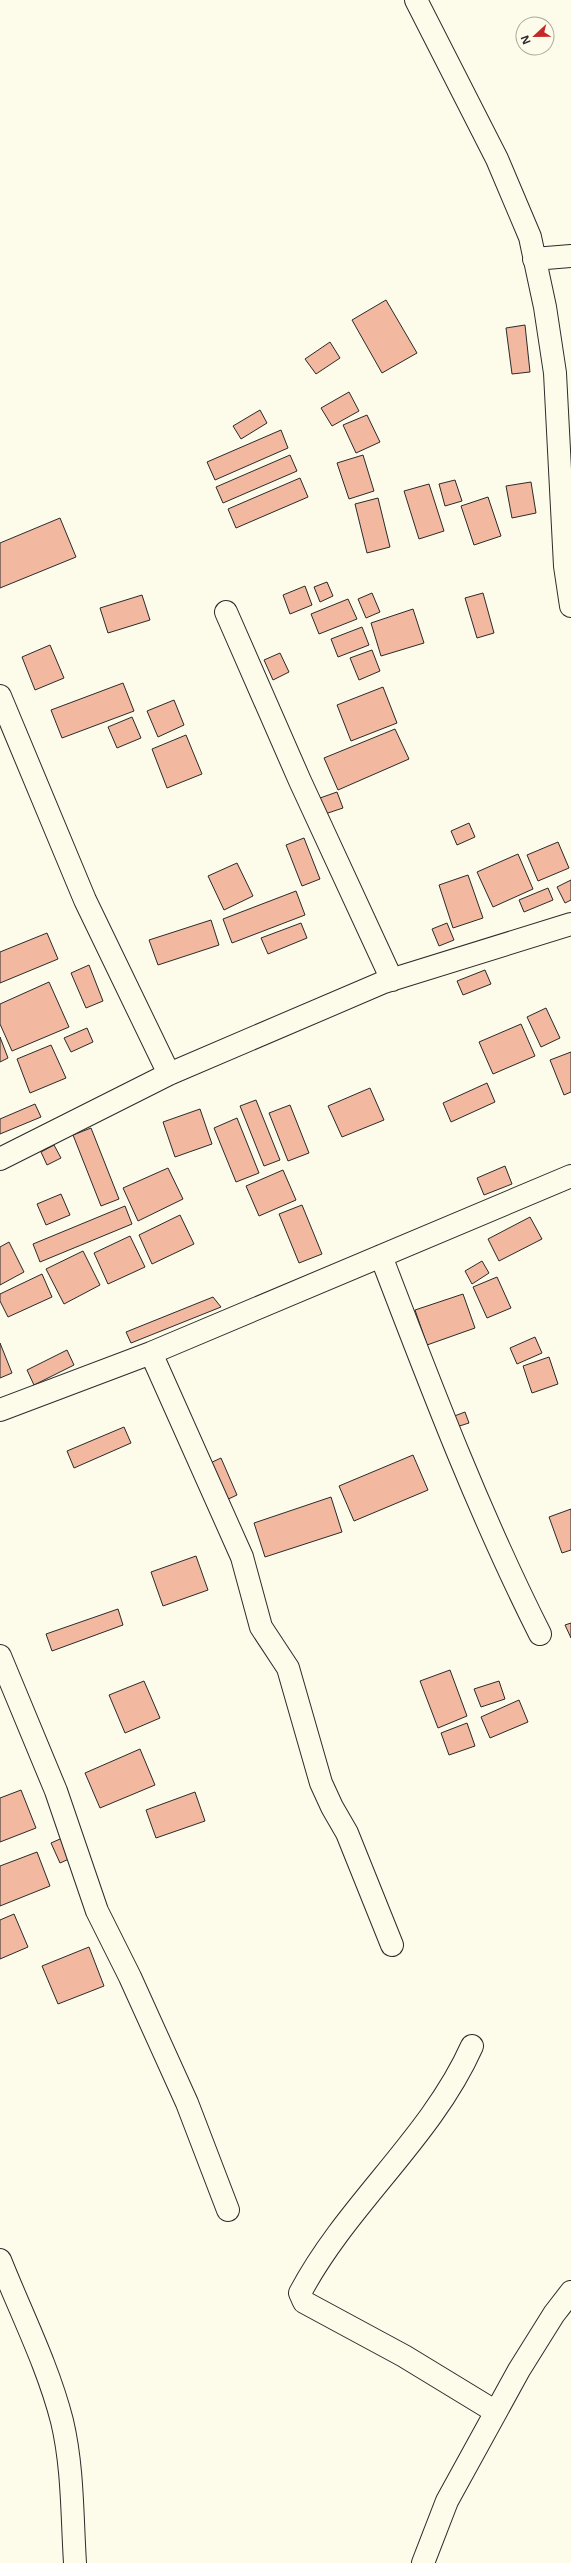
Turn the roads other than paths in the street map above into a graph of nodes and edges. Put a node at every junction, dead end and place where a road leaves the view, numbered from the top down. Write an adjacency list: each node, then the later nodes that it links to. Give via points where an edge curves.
1 (416, 0): 3 (street, via 497,159 530,238)
2 (571, 256): 3 (street)
3 (534, 259): 4 (street, via 545,307 555,373)
4 (568, 566): 5 (street)
5 (571, 606)
6 (226, 612): 9 (street, via 300,781)
7 (0, 696): 10 (street, via 84,900)
8 (571, 924): 9 (street)
9 (392, 980): 10 (street)
10 (169, 1074): 11 (street)
11 (0, 1159)
12 (571, 1176): 13 (street)
13 (381, 1256): 14 (street); 16 (street, via 450,1436 505,1565)
14 (151, 1353): 15 (street); 18 (street, via 239,1550 261,1627 288,1668 321,1783 347,1833)
15 (0, 1410)
16 (540, 1634)
17 (0, 1656): 20 (street, via 56,1791 97,1911 187,2103)
18 (392, 1945)
19 (472, 2046): 23 (street, via 461,2071 440,2103 312,2270 300,2293 304,2302 404,2356)
20 (228, 2210)
21 (0, 2260): 24 (street, via 54,2393 62,2422 69,2459)
22 (571, 2292): 23 (street, via 538,2339)
23 (496, 2412): 25 (street, via 447,2500)
24 (75, 2563)
25 (423, 2563)

